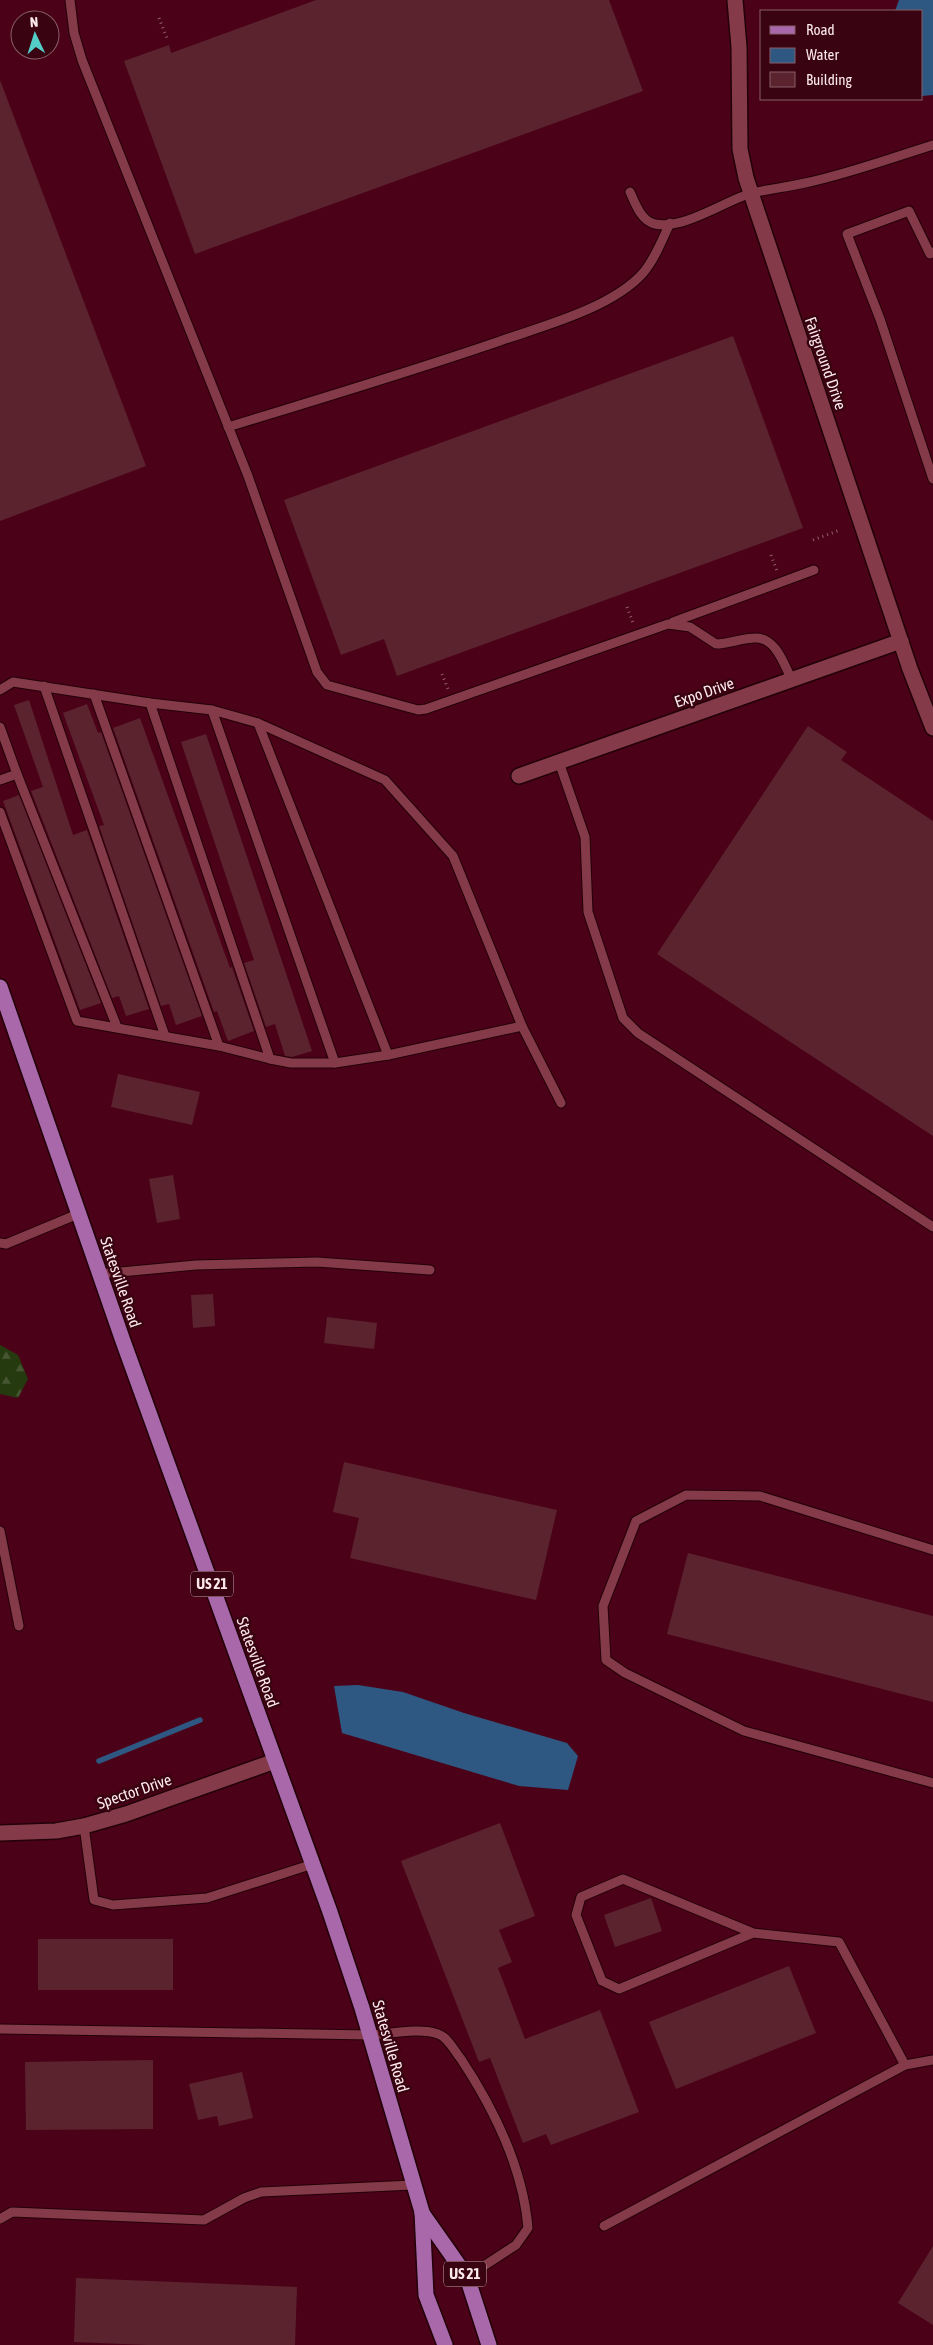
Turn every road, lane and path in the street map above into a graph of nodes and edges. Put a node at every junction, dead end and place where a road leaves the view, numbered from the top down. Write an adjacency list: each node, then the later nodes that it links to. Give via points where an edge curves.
1 (70, 0): 10 (lane, via 82,60)
2 (735, 0): 7 (street, Fairground Drive, via 740,149)
3 (159, 18): 4 (path)
4 (168, 41)
5 (933, 145): 7 (lane, via 806,183)
6 (630, 192): 8 (lane, via 645,218 654,224)
7 (751, 194): 8 (lane, via 697,217); 18 (street, Fairground Drive)
8 (670, 223): 10 (lane, via 643,273 617,294 570,317)
9 (933, 252): 11 (lane, via 930,254 908,212 847,234 880,319)
10 (228, 427): 17 (lane, via 317,672 327,684 418,710 426,709)
11 (933, 479)
12 (840, 530): 13 (path)
13 (813, 540)
14 (814, 570): 16 (lane)
15 (627, 607): 17 (path)
16 (668, 624): 17 (lane); 19 (lane, via 690,627 716,644 756,638 766,641 776,648)
17 (636, 634)
18 (901, 641): 19 (street, Expo Drive); 27 (street, Fairground Drive)
19 (792, 680): 28 (street, Expo Drive)
20 (44, 686): 21 (lane, via 12,682); 22 (lane); 36 (lane)
21 (0, 690)
22 (94, 694): 23 (lane); 37 (lane)
23 (150, 703): 24 (lane); 39 (lane)
24 (212, 710): 25 (lane); 40 (lane)
25 (258, 723): 34 (lane, via 385,780 453,856); 38 (lane)
26 (0, 727): 29 (lane)
27 (933, 728)
28 (559, 762): 30 (street, Expo Drive); 43 (lane, via 585,837 588,912 623,1018 638,1032)
29 (18, 774): 31 (lane); 35 (lane)
30 (519, 776)
31 (0, 780)
32 (0, 812): 35 (lane, via 77,1021)
33 (1, 992): 42 (main road, Statesville Road / US 21)
34 (522, 1026): 38 (lane); 41 (lane)
35 (117, 1027): 36 (lane)
36 (165, 1036): 37 (lane)
37 (219, 1046): 39 (lane)
38 (388, 1055): 40 (lane)
39 (270, 1059): 40 (lane)
40 (335, 1063)
41 (561, 1103)
42 (78, 1214): 44 (lane, via 6,1244); 46 (main road, Statesville Road / US 21)
43 (933, 1227)
44 (0, 1243)
45 (430, 1270): 46 (lane, via 317,1262 196,1265)
46 (99, 1274): 50 (main road, Statesville Road / US 21)
47 (0, 1531): 49 (lane)
48 (933, 1550): 51 (lane, via 760,1496 686,1495 636,1521 603,1606 606,1660 625,1674 744,1731)
49 (19, 1626)
50 (276, 1761): 52 (street, Spector Drive); 54 (main road, Statesville Road / US 21)
51 (933, 1783)
52 (84, 1826): 53 (street, Spector Drive, via 56,1831); 54 (lane, via 94,1900 113,1905 207,1898)
53 (0, 1833)
54 (313, 1864): 57 (main road, Statesville Road / US 21)
55 (753, 1933): 55 (lane, via 619,1989 602,1980 576,1915 581,1896 623,1879); 59 (lane, via 839,1942)
56 (0, 2029): 57 (lane)
57 (370, 2035): 60 (main road, Statesville Road / US 21); 64 (lane, via 440,2034 484,2094 507,2146 526,2205 528,2228 516,2245)
58 (933, 2060): 59 (lane)
59 (905, 2065): 63 (lane)
60 (413, 2185): 61 (main road, Statesville Road / US 21); 62 (lane, via 262,2192 204,2220 12,2212)
61 (422, 2212): 64 (main road, Statesville Road / US 21); 65 (main road, Statesville Road / US 21, via 426,2295)
62 (0, 2219)
63 (604, 2226)
64 (467, 2277): 66 (main road, Statesville Road / US 21)
65 (445, 2345)
66 (489, 2345)

